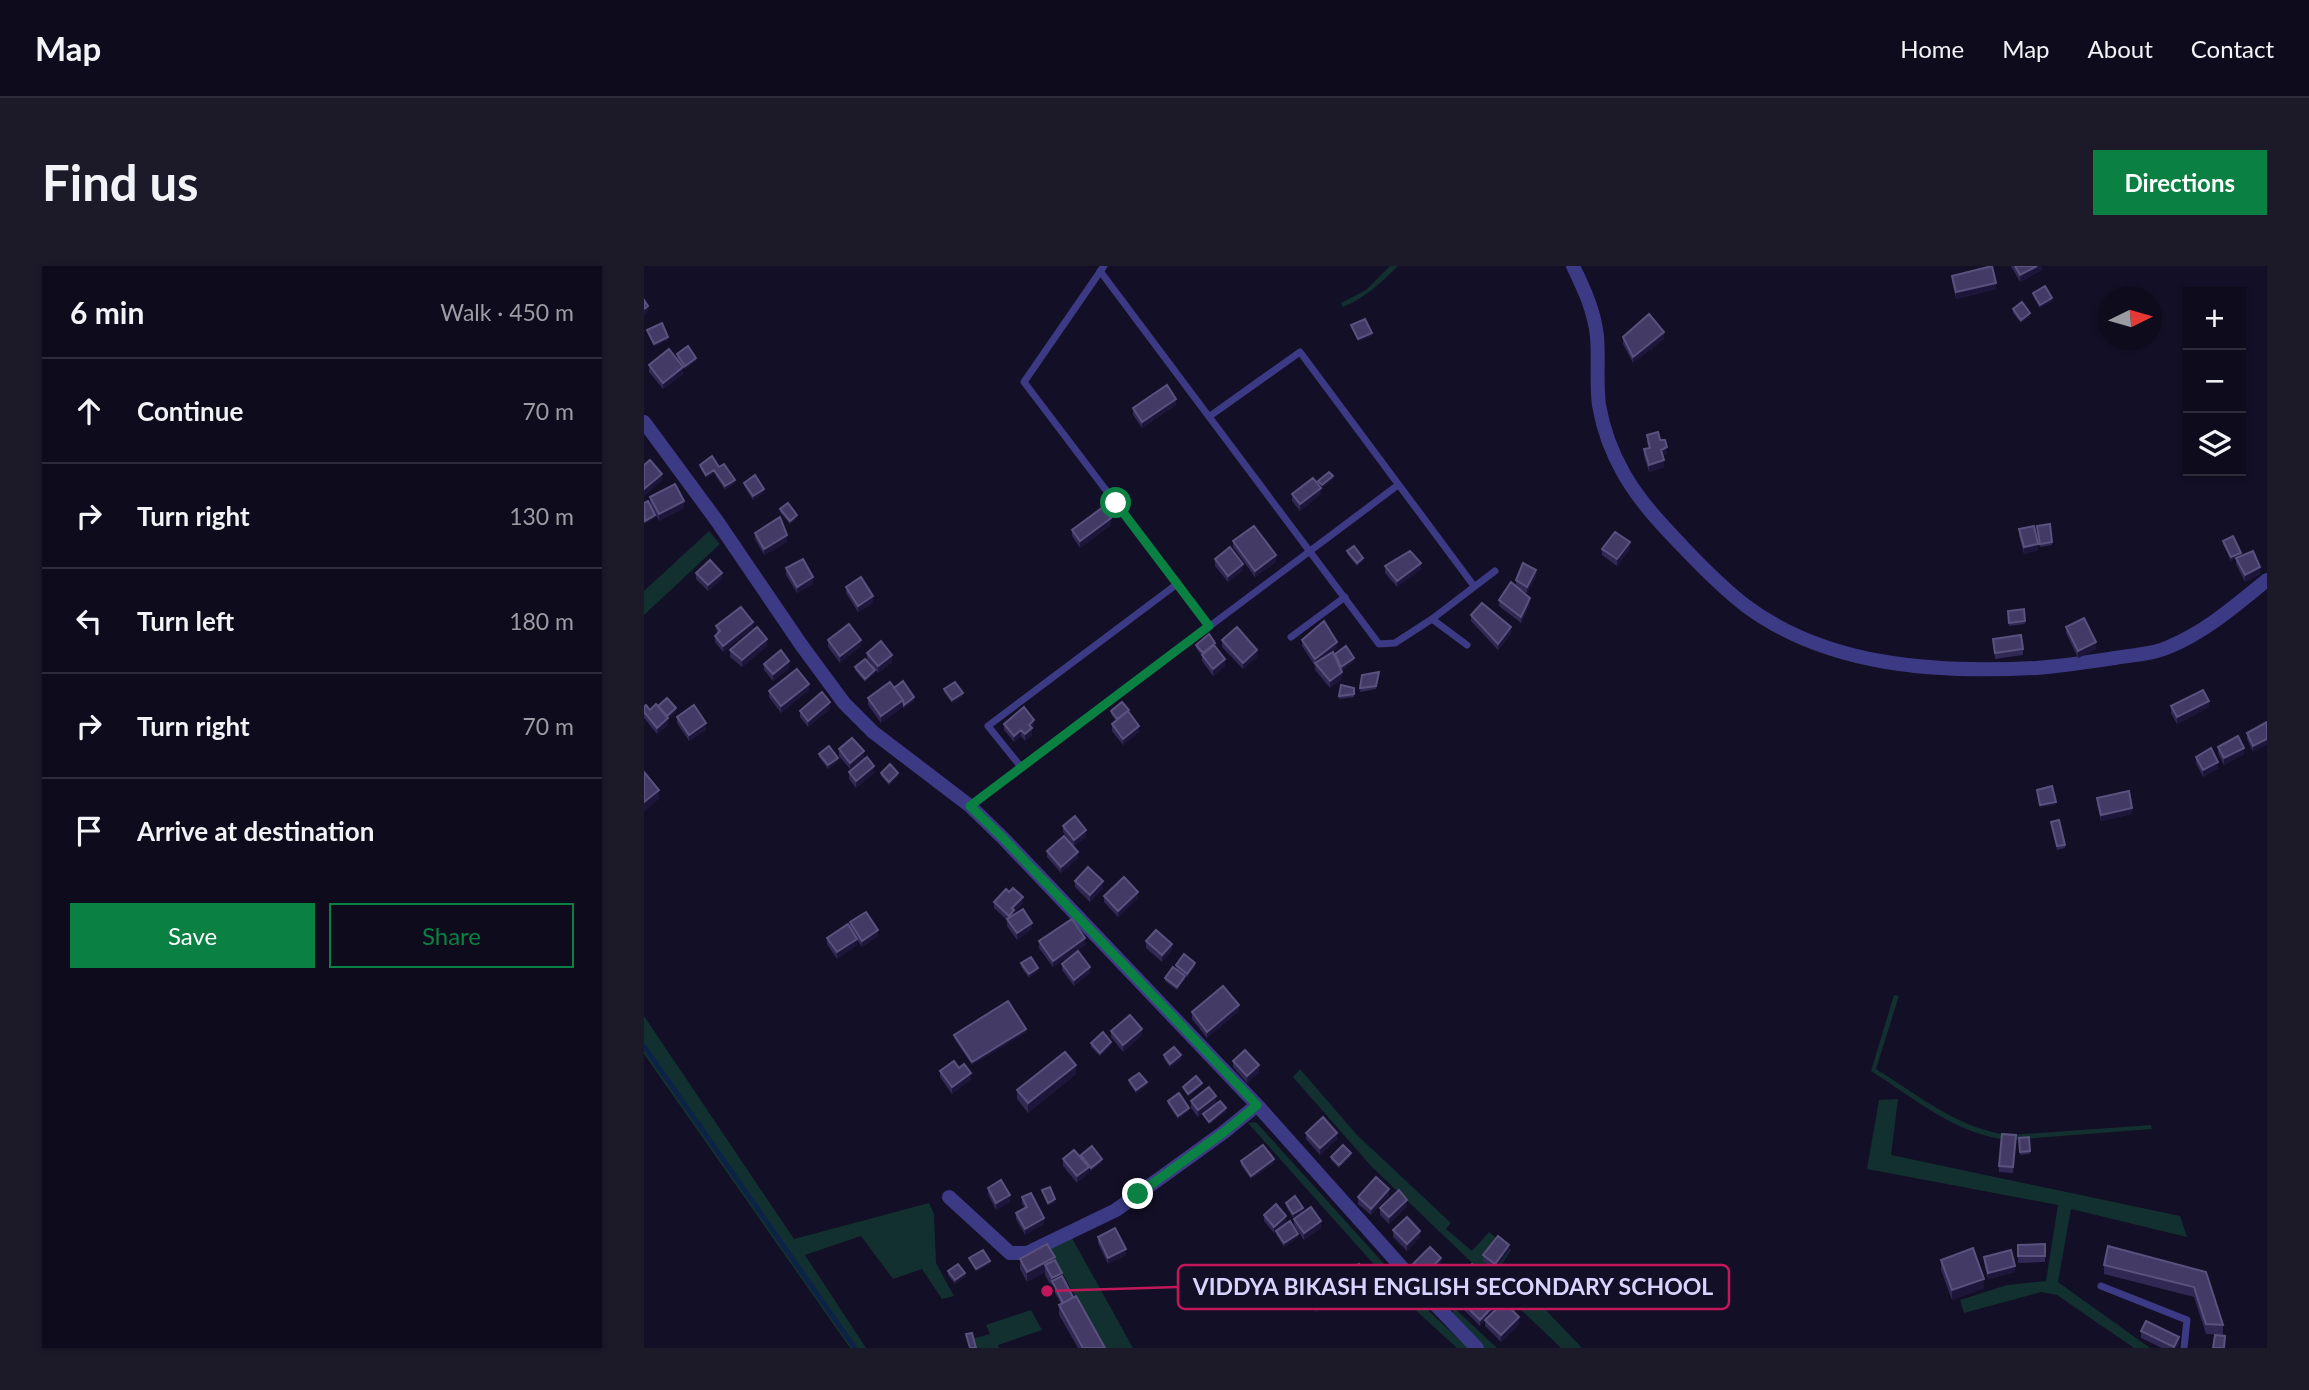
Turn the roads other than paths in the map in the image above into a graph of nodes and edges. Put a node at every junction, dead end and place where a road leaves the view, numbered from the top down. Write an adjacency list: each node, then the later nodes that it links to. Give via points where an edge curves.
1 (1573, 266): 8 (street, via 1589,300 1597,334 1604,426 1636,494 1698,563 1746,606 1812,642 1937,669 2060,666 2175,645 2223,616)
2 (1102, 269): 3 (lane); 9 (lane, via 1024,382)
3 (1210, 415): 5 (lane, via 1300,352); 6 (lane)
4 (644, 422): 17 (street, via 844,703 873,732)
5 (1398, 485): 6 (lane); 10 (lane)
6 (1309, 551): 11 (lane); 13 (lane)
7 (1495, 571): 10 (lane)
8 (2267, 580)
9 (1177, 584): 13 (lane); 16 (lane, via 988,726)
10 (1474, 586): 12 (lane)
11 (1345, 597): 12 (lane, via 1379,644 1395,643); 14 (lane)
12 (1432, 619): 15 (lane)
13 (1209, 626): 16 (lane)
14 (1292, 637)
15 (1467, 645)
16 (1021, 767): 17 (lane)
17 (970, 806): 18 (street)
18 (1257, 1105): 19 (street, via 1116,1210 1027,1253 1010,1253); 21 (street)
19 (949, 1197)
20 (2101, 1286): 22 (lane, via 2188,1320)
21 (1477, 1348)
22 (2185, 1348)

